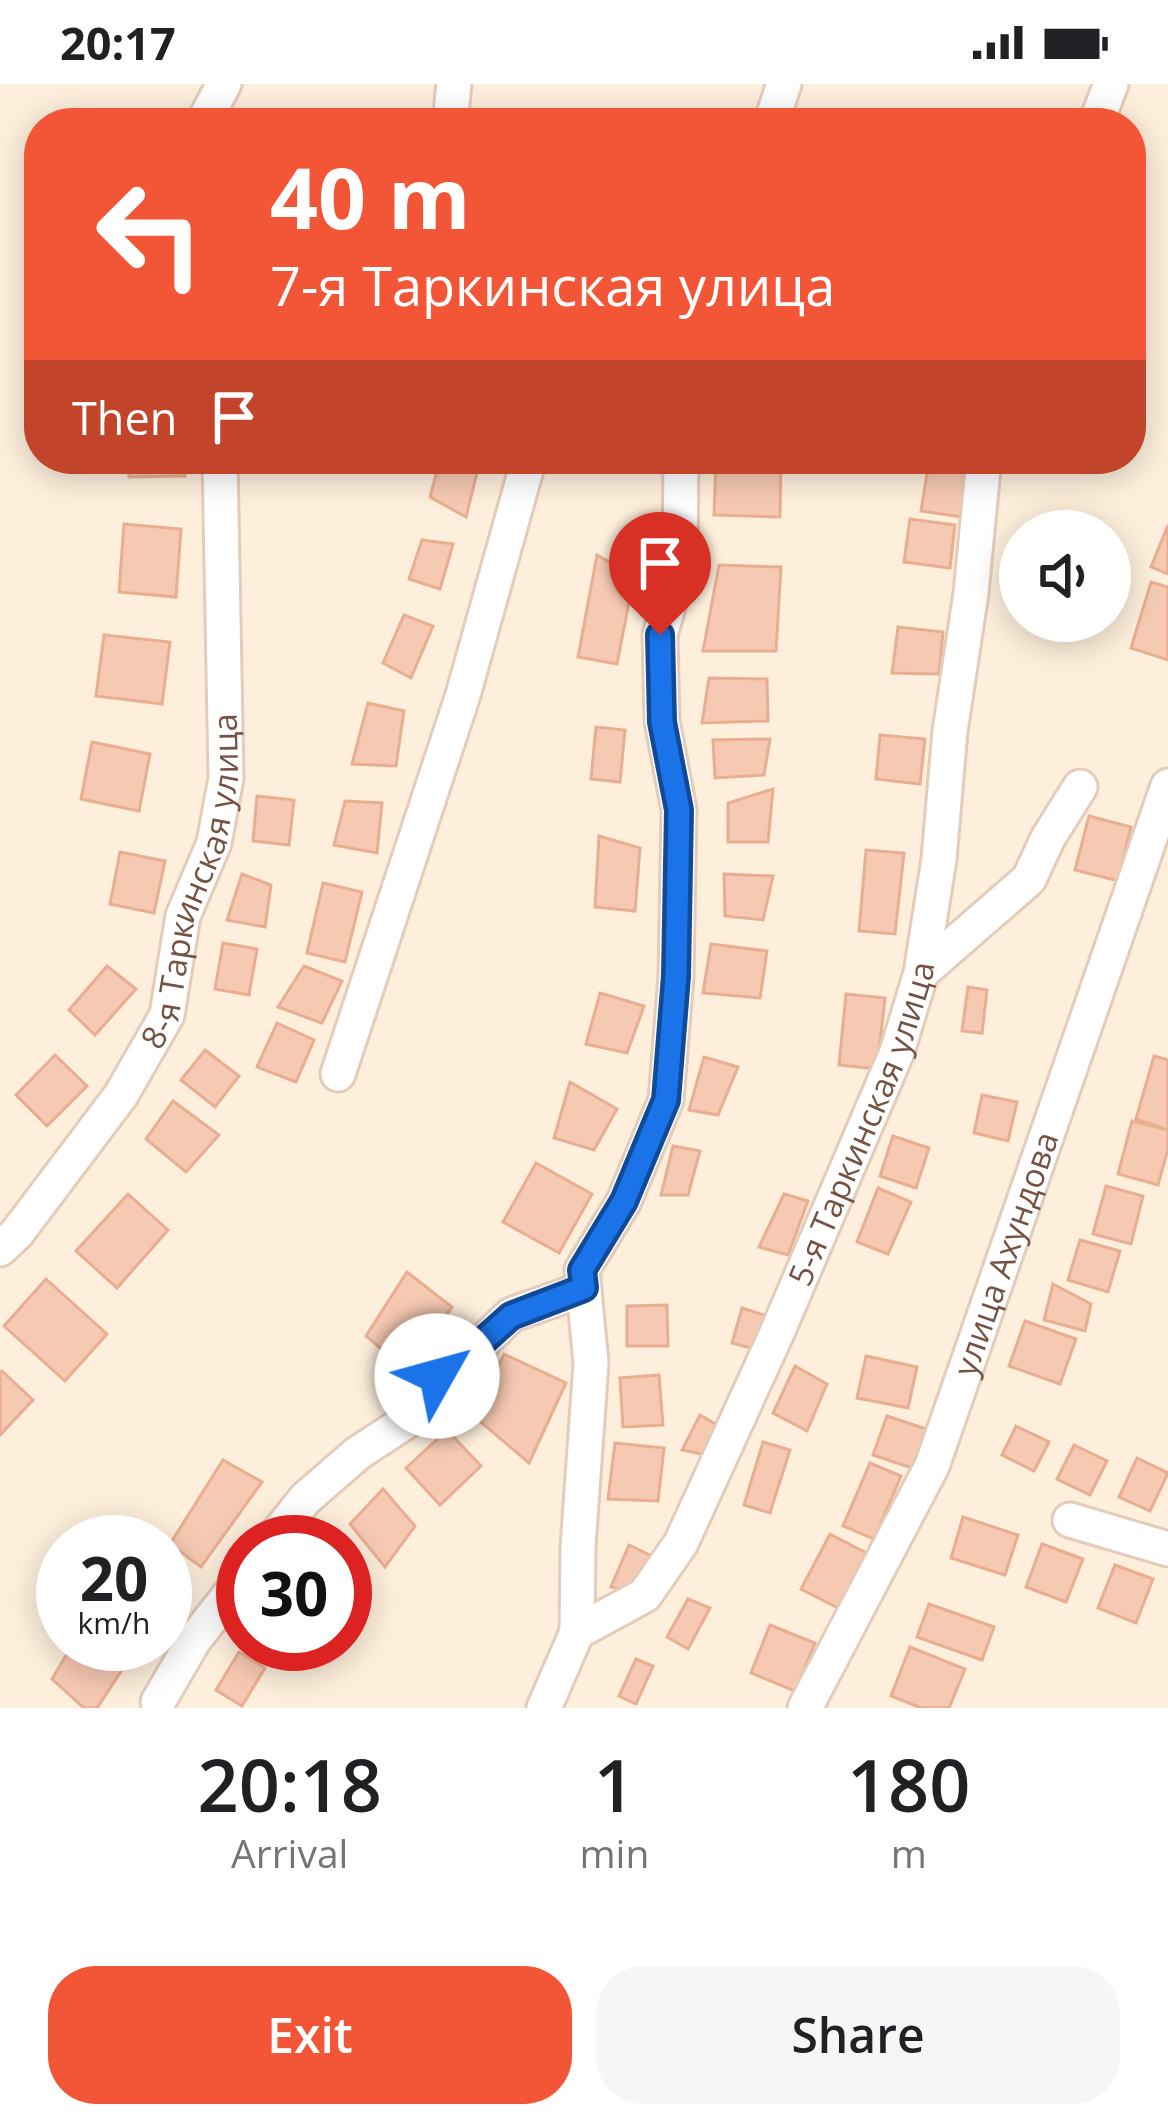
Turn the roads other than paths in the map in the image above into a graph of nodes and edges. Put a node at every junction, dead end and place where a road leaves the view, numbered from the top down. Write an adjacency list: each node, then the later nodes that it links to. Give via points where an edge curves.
1 (220, 474): 9 (street, 8-я Таркинская улица, via 226,778 214,843 183,916 167,1015 121,1095)
2 (526, 474): 8 (street, via 463,695)
3 (681, 474): 10 (street, via 680,566 660,635 662,722 679,810 666,1100 624,1201 582,1270)
4 (983, 474): 7 (street, 5-я Таркинская улица)
5 (1168, 785): 18 (street, улица Ахундова, via 932,1466)
6 (1080, 788): 7 (street, via 1029,879)
7 (921, 973): 15 (street, 5-я Таркинская улица, via 848,1170 681,1543 645,1595)
8 (338, 1075)
9 (0, 1249)
10 (584, 1288): 11 (street, via 511,1316 437,1376 404,1423 358,1453); 15 (street, via 592,1363)
11 (292, 1515)
12 (1070, 1520): 13 (street)
13 (1168, 1549)
14 (216, 1612): 16 (street)
15 (577, 1631): 17 (street)
16 (158, 1702)
17 (544, 1708)
18 (805, 1708)

